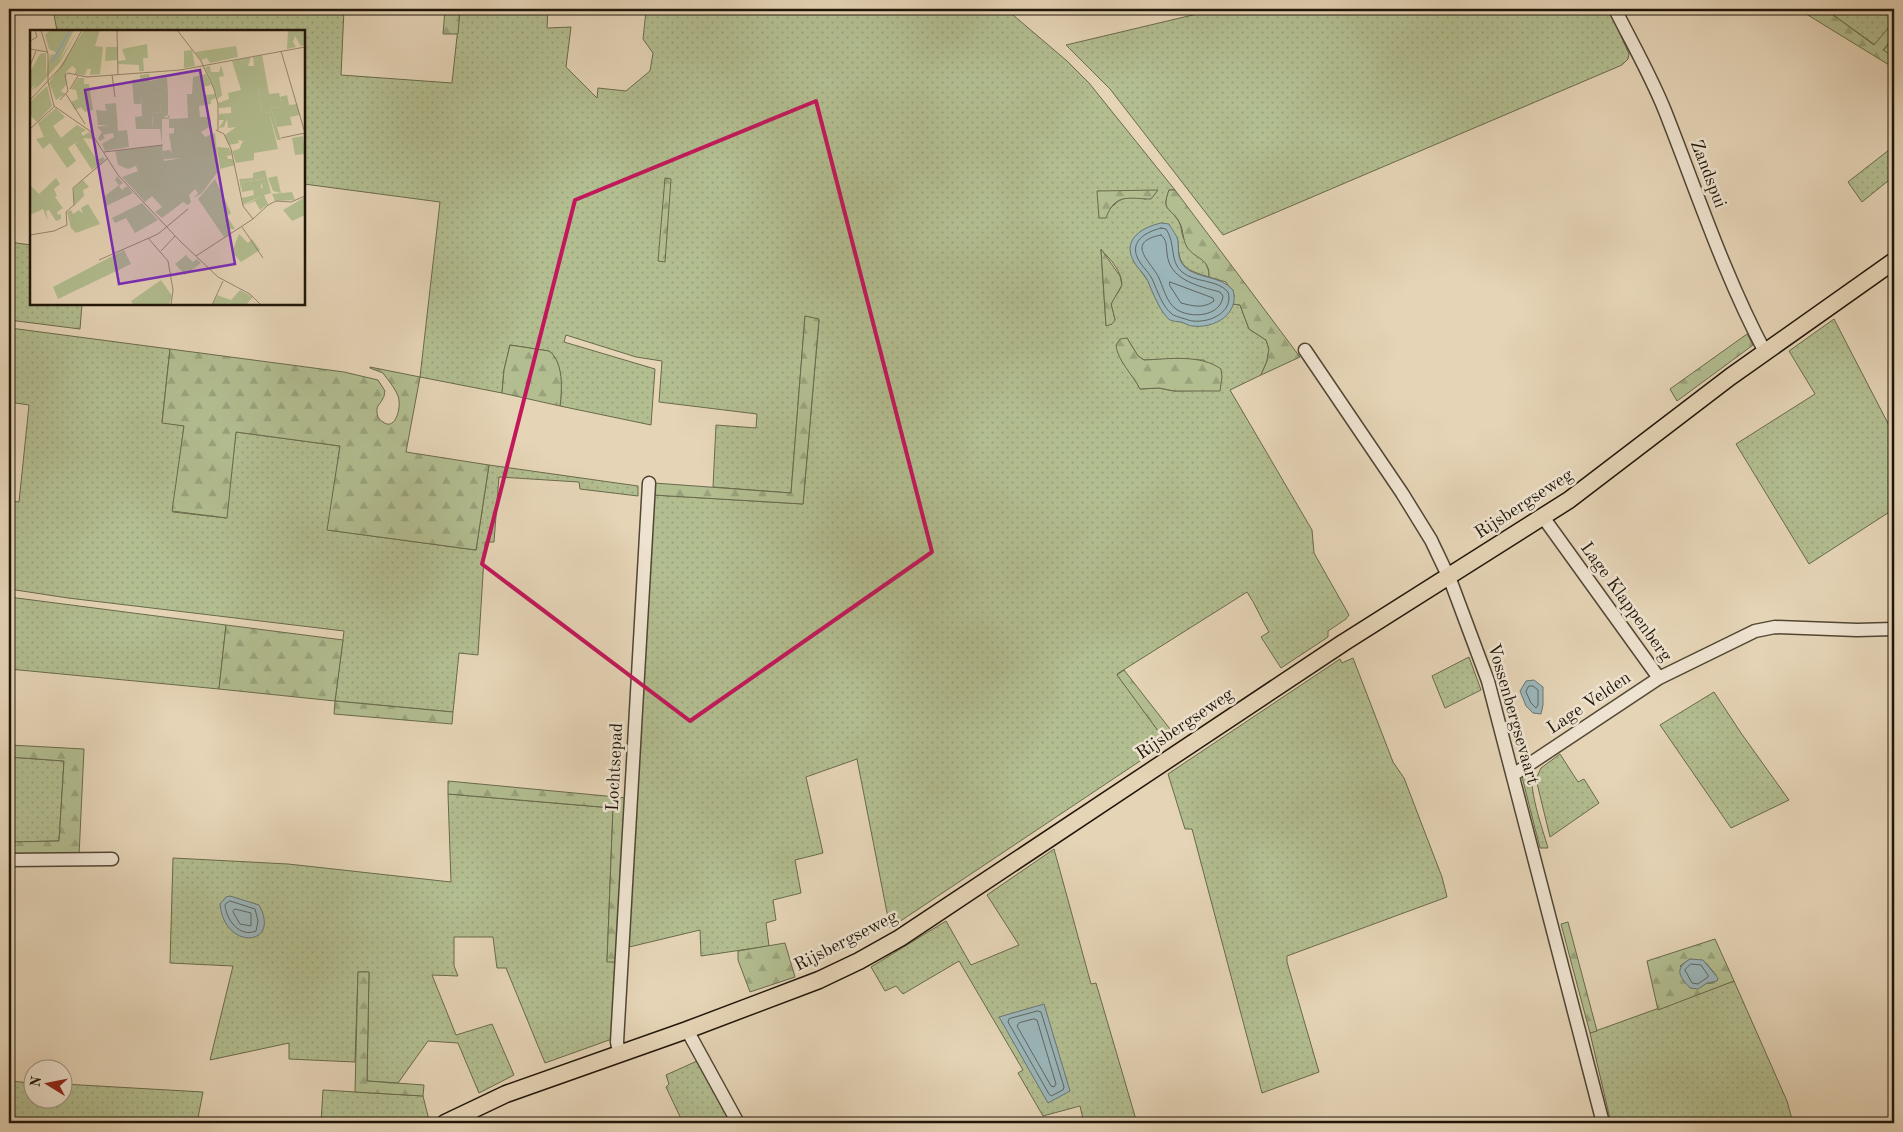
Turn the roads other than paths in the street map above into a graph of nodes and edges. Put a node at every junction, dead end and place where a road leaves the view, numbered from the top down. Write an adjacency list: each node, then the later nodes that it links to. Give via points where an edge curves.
1 (1615, 9): 4 (street, Zandspui, via 1664,109 1713,237)
2 (1894, 261): 4 (main road, Rijsbergseweg)
3 (1305, 350): 7 (street, Vossenbergsevaart, via 1402,493)
4 (1765, 352): 6 (main road, Rijsbergseweg)
5 (649, 482): 14 (street, Lochtsepad, via 617,1042)
6 (1543, 517): 7 (main road, Rijsbergseweg); 9 (street, Lage Klappenberg)
7 (1448, 577): 10 (street, Vossenbergsevaart, via 1488,681); 13 (main road, Rijsbergseweg, via 1350,638 900,938 819,980)
8 (1894, 629): 9 (street, Lage Klappenberg, via 1768,628 1749,634)
9 (1660, 678): 10 (street, Lage Velden)
10 (1513, 775): 17 (street, Vossenbergsevaart)
11 (9, 860): 12 (street)
12 (112, 860)
13 (687, 1030): 14 (main road, Rijsbergseweg); 16 (street)
14 (619, 1053): 15 (main road, Rijsbergseweg, via 506,1094)
15 (444, 1123)
16 (738, 1123)
17 (1603, 1123)

